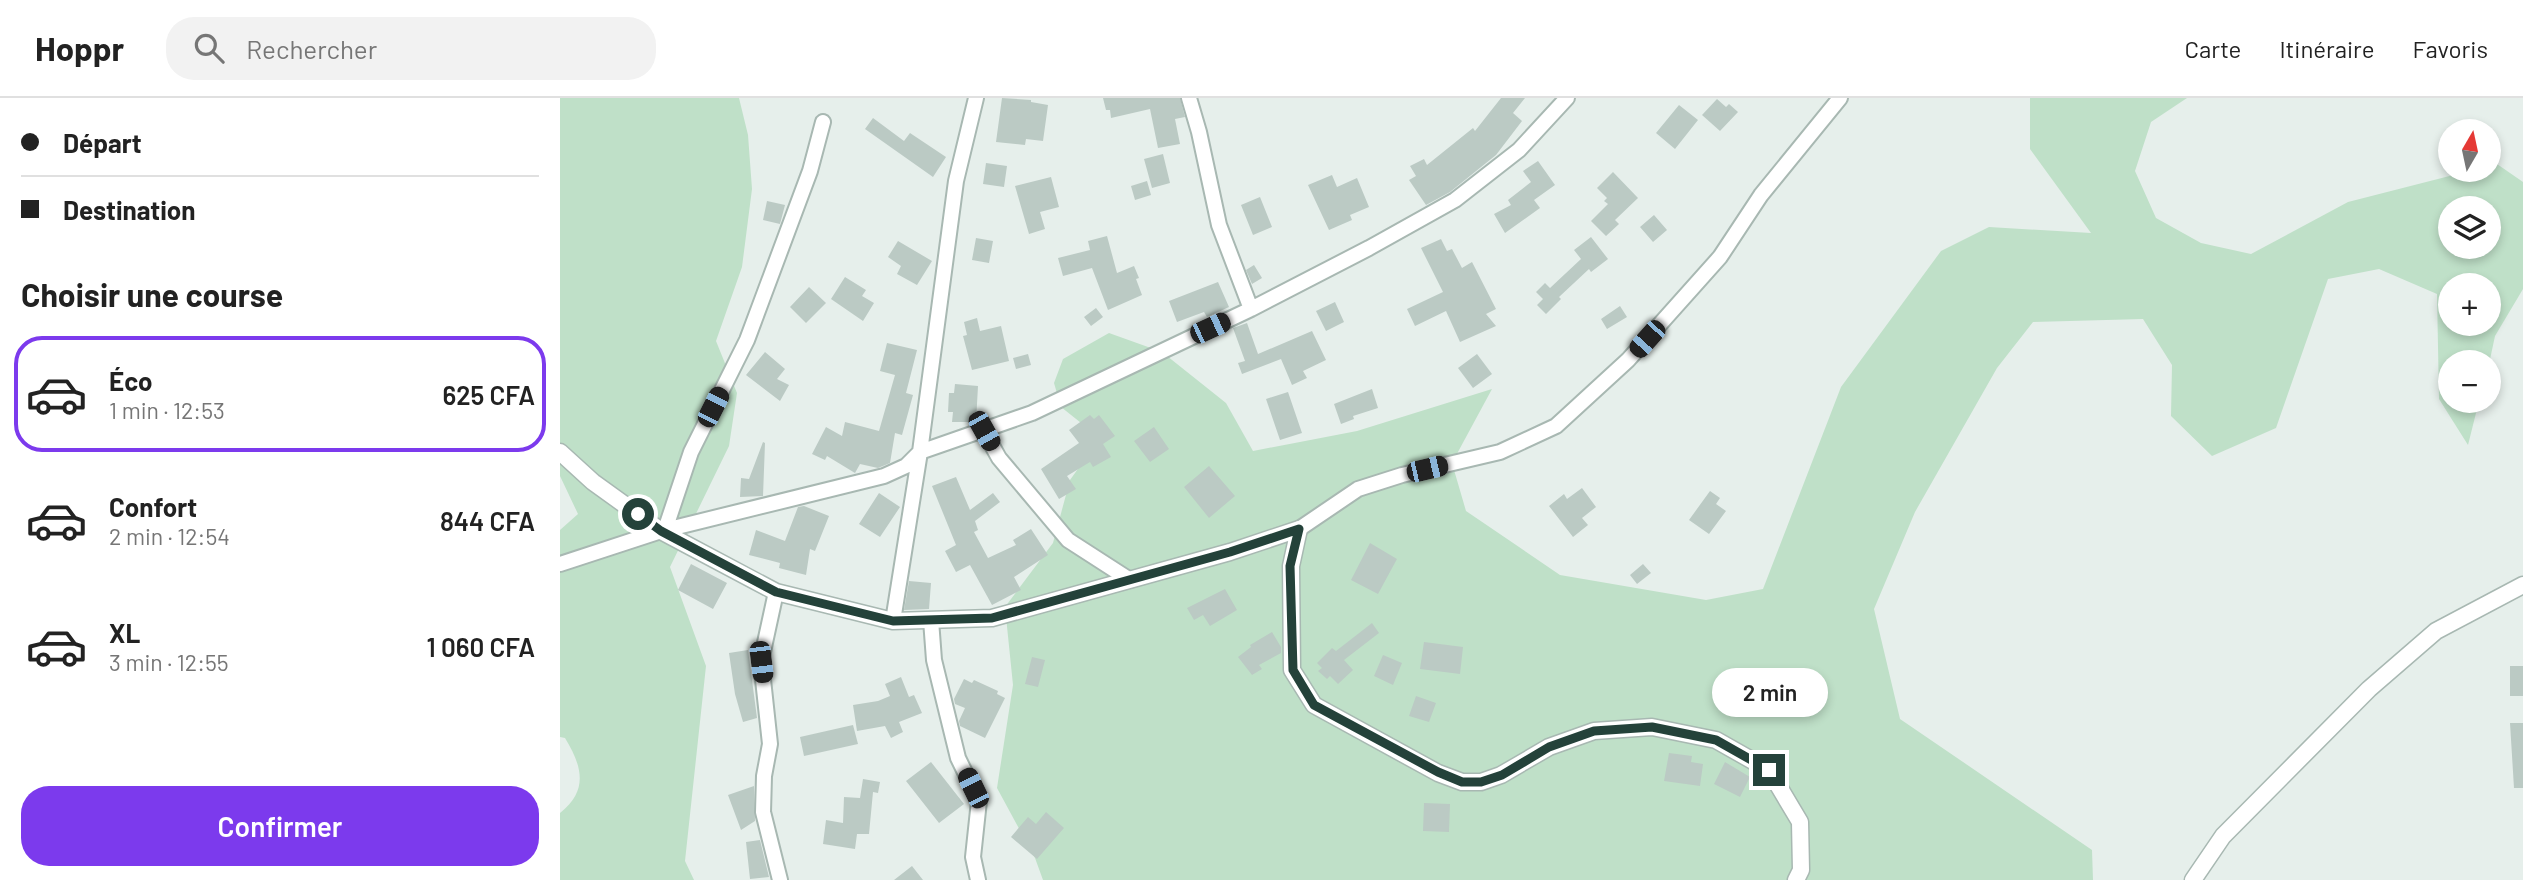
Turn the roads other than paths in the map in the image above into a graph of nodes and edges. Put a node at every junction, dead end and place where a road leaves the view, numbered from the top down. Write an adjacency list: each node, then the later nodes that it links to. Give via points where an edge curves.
1 (976, 98): 9 (street, via 956,181)
2 (1189, 98): 6 (street, via 1219,225)
3 (1567, 98): 6 (street, via 1520,150 1455,200)
4 (1840, 98): 10 (street, via 1761,195 1720,257 1628,360 1556,426 1500,453 1358,489)
5 (823, 122): 11 (street, via 810,171 747,340 691,452)
6 (1251, 309): 7 (street, via 1032,413)
7 (984, 431): 9 (street); 13 (street, via 999,458 1068,540)
8 (560, 452): 11 (street, via 593,482)
9 (920, 453): 11 (street, via 884,476); 17 (street)
10 (1299, 529): 13 (street); 20 (street, via 1290,566 1293,670 1314,705 1462,782 1502,775 1549,747 1594,731 1652,727 1716,740 1769,770 1800,822 1801,870)
11 (663, 530): 12 (street); 15 (street)
12 (560, 564)
13 (1130, 580): 16 (street, via 992,618)
14 (2523, 585): 21 (street, via 2437,631 2369,690 2224,836)
15 (776, 592): 17 (street); 18 (street, via 761,662 770,744 762,812)
16 (931, 620): 17 (street); 19 (street, via 934,660 958,758 979,801 973,857)
17 (893, 621)
18 (780, 880)
19 (978, 880)
20 (1796, 880)
21 (2193, 880)

